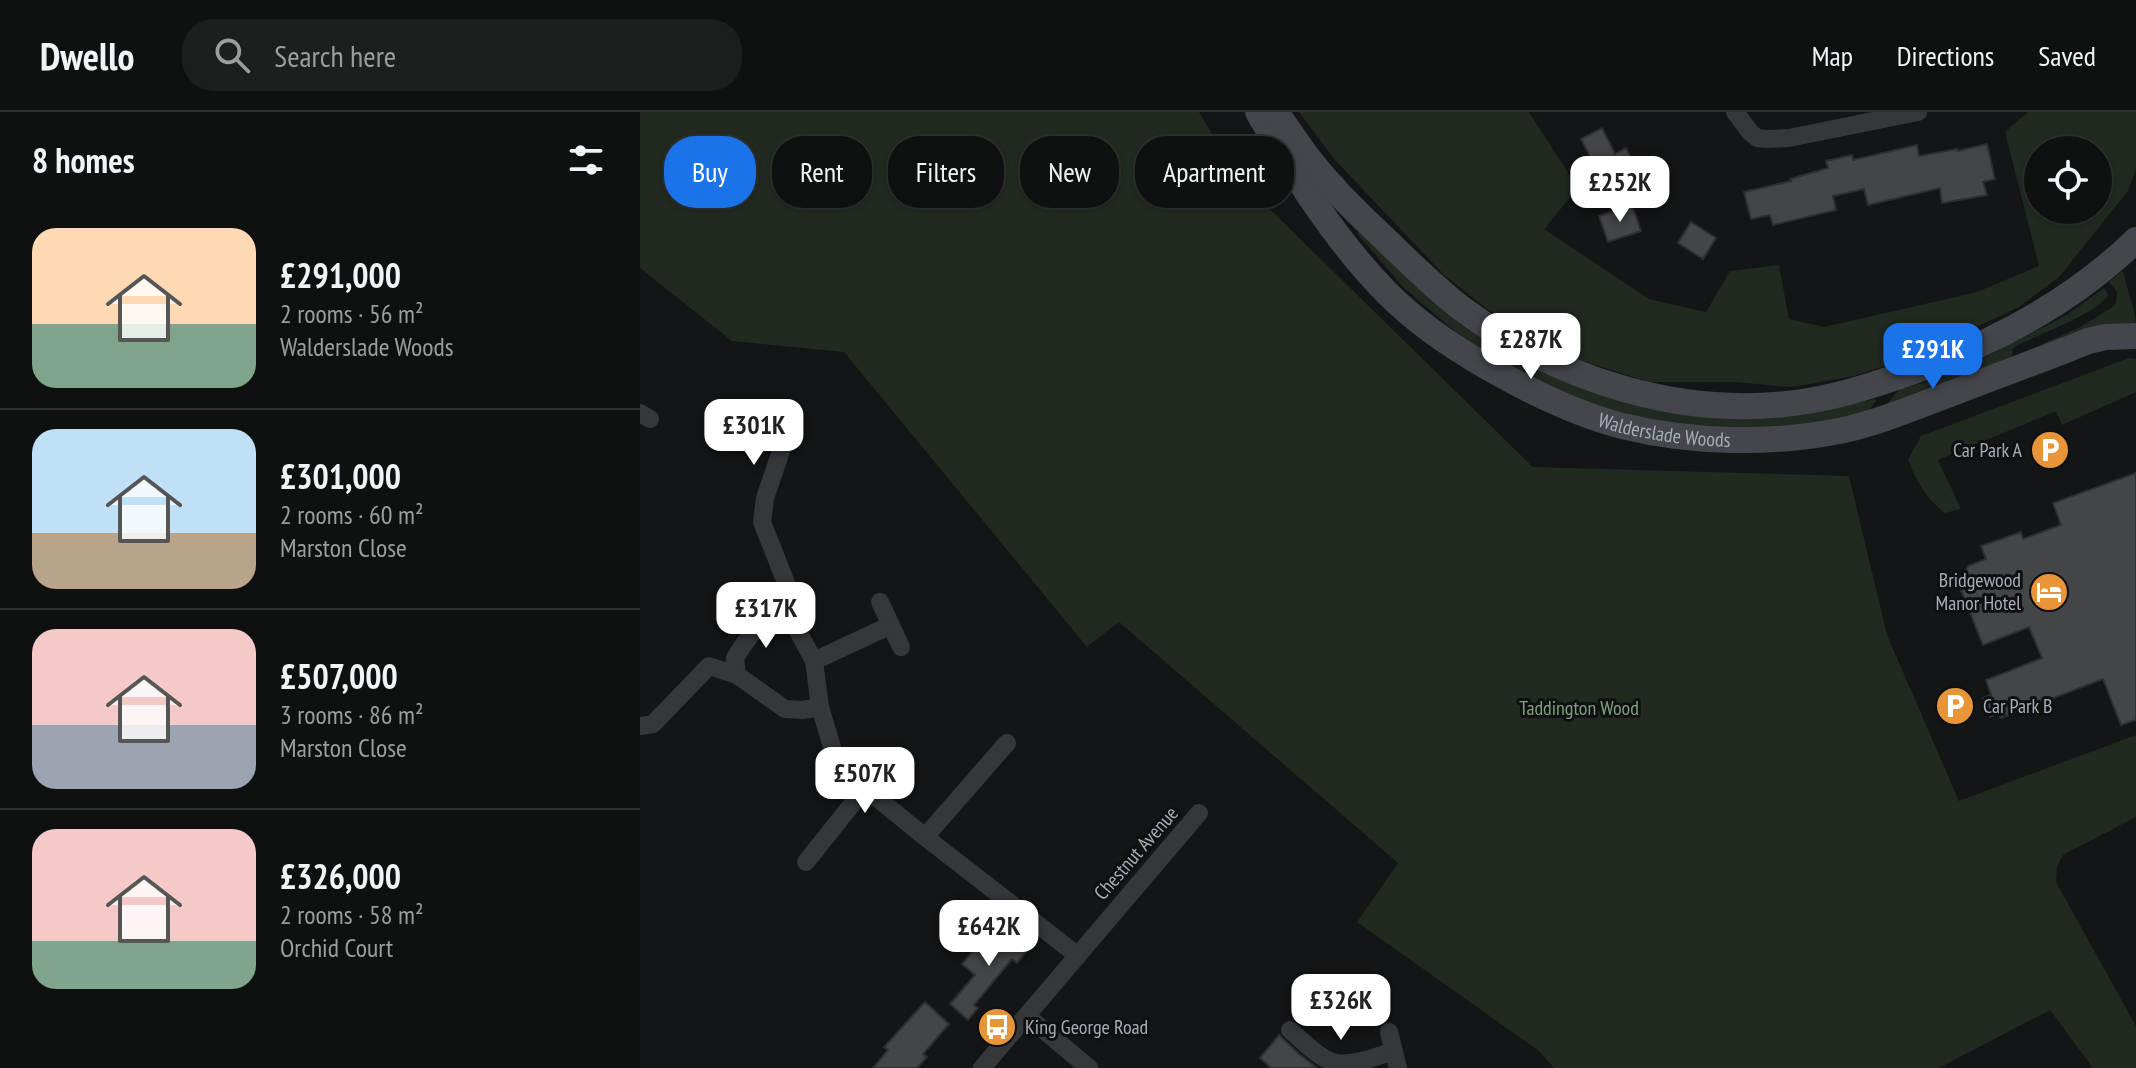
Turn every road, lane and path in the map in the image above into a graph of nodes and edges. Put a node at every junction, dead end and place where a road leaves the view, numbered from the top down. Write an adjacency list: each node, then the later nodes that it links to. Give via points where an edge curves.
1 (1258, 112): 6 (street, Walderslade Woods, via 1341,240 1422,324 1538,394 1621,425 1727,440 1842,430 2088,341)
2 (1276, 112): 5 (street, Walderslade Woods, via 1333,188 1461,308 1547,361 1624,389 1691,403 1805,401 1918,370 2044,310 2087,283)
3 (1735, 112): 4 (street, via 1750,132 1766,139)
4 (1918, 112)
5 (2136, 240)
6 (2136, 336)
7 (782, 448): 9 (street, via 762,522 788,588)
8 (880, 602): 10 (street)
9 (792, 620): 12 (street); 13 (street, via 769,619 746,639 735,658)
10 (891, 625): 11 (street); 12 (street)
11 (901, 647)
12 (814, 661): 14 (street)
13 (737, 675): 14 (street, via 785,709); 15 (street, via 709,666 653,724)
14 (820, 707): 17 (street, via 836,760)
15 (640, 726)
16 (1007, 743): 19 (street)
17 (865, 788): 19 (street); 20 (street)
18 (1199, 813): 21 (street, Chestnut Avenue)
19 (925, 837): 21 (street)
20 (806, 862)
21 (1077, 955): 22 (street, Chestnut Avenue)
22 (1027, 1016): 26 (street, Chestnut Avenue); 27 (street)
23 (1290, 1030): 25 (street, via 1337,1063)
24 (1389, 1032): 25 (street)
25 (1396, 1060)
26 (982, 1068)
27 (1089, 1068)

